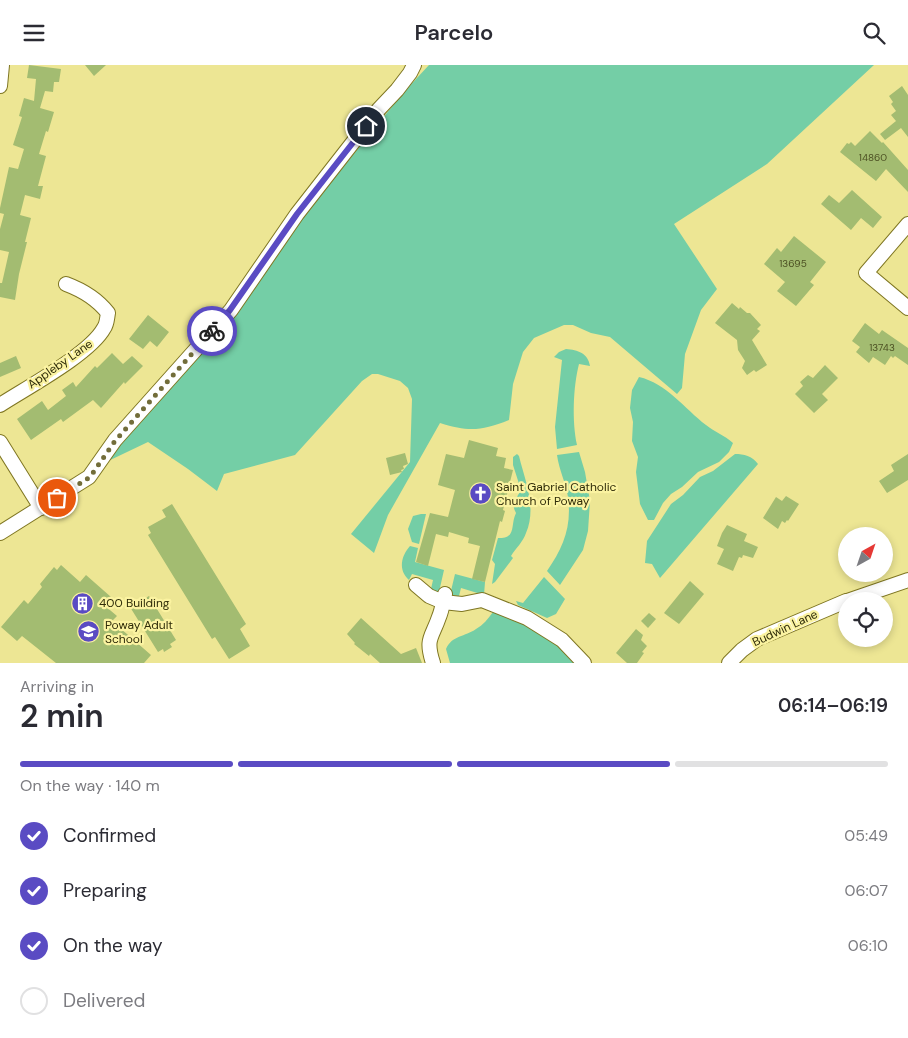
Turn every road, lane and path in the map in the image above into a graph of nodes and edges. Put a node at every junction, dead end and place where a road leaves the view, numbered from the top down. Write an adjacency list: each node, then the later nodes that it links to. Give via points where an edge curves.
1 (2, 65): 3 (street)
2 (414, 65): 9 (street, via 297,214 230,310 115,441 90,477)
3 (0, 86)
4 (908, 224): 6 (street, via 866,273)
5 (66, 284): 7 (street, Appleby Lane, via 79,289 103,307 108,313 105,327 95,340 69,361)
6 (908, 308)
7 (0, 405)
8 (0, 442): 9 (street)
9 (41, 508): 10 (street)
10 (0, 533)
11 (908, 580): 13 (street, Budwin Lane)
12 (416, 585): 14 (street, via 429,596)
13 (873, 592)
14 (444, 597): 16 (street, via 430,637); 17 (street, via 462,604 482,600 532,621 555,634)
15 (838, 604): 18 (street, Budwin Lane, via 757,639)
16 (433, 663)
17 (584, 663)
18 (729, 663)

